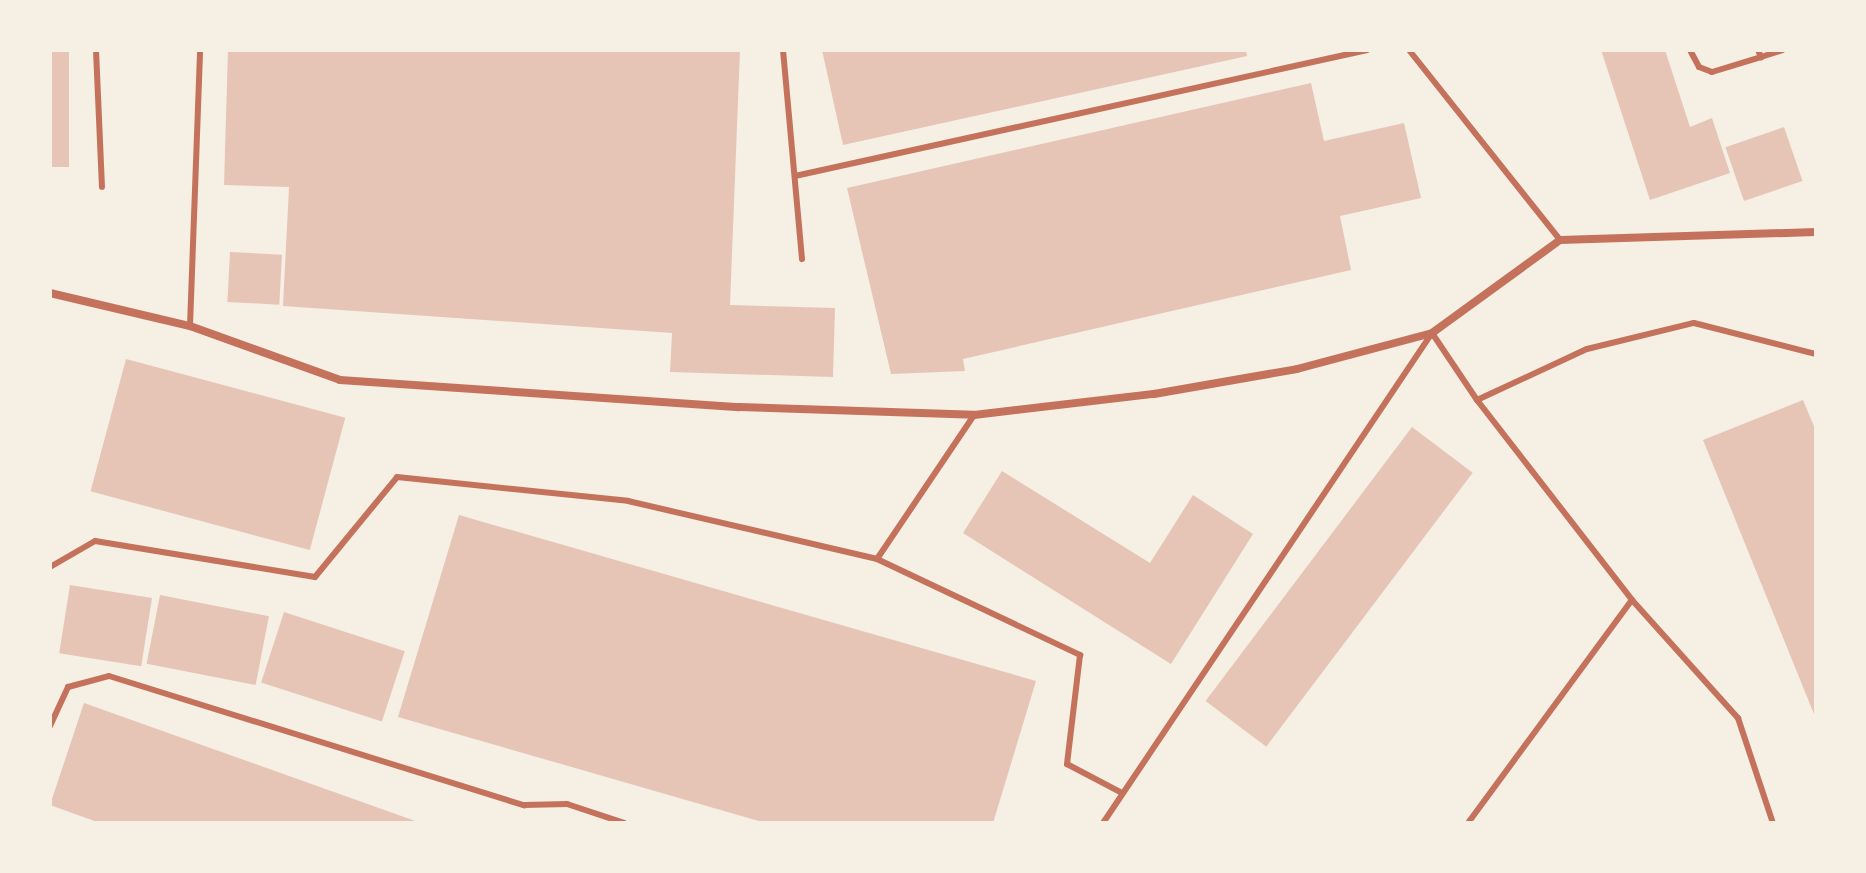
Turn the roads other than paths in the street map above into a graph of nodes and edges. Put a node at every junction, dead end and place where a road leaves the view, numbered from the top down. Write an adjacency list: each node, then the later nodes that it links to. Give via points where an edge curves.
1 (96, 50): 10 (lane)
2 (200, 50): 15 (lane)
3 (783, 50): 9 (lane)
4 (1367, 50): 9 (lane)
5 (1409, 50): 12 (lane)
6 (1690, 50): 8 (lane, via 1699,67 1712,72)
7 (1783, 50): 8 (lane)
8 (1760, 54)
9 (795, 176): 13 (lane)
10 (102, 187)
11 (1816, 232): 12 (street)
12 (1560, 240): 16 (street)
13 (802, 259)
14 (50, 293): 15 (street)
15 (190, 326): 19 (street, via 340,380 739,407)
16 (1432, 333): 18 (lane); 19 (street, via 1297,369 1154,394); 24 (lane)
17 (1816, 354): 18 (lane, via 1694,323 1587,349)
18 (1477, 400): 22 (lane)
19 (974, 415): 20 (lane)
20 (877, 559): 21 (lane, via 628,501 397,477 315,577 95,541); 24 (lane, via 1080,655 1067,764)
21 (50, 567)
22 (1632, 600): 27 (lane); 28 (lane, via 1738,718)
23 (50, 726): 25 (lane, via 68,687 109,676 524,805 567,804)
24 (1122, 793): 26 (lane)
25 (624, 823)
26 (1103, 823)
27 (1468, 823)
28 (1773, 823)

